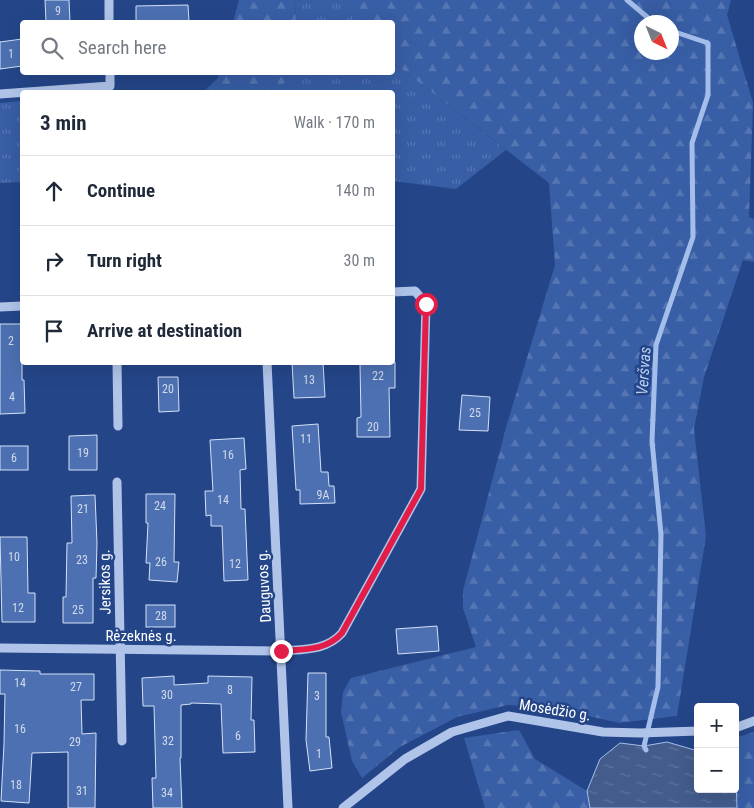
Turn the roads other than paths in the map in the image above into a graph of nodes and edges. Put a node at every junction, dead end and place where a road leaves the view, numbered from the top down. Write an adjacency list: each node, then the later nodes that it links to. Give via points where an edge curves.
1 (109, 0): 2 (street)
2 (109, 20)
3 (110, 75): 4 (street, via 110,86)
4 (55, 90)
5 (20, 93): 6 (street)
6 (0, 94)
7 (395, 292): 16 (street, Rėzeknės g., via 415,291 426,304 421,489 335,642)
8 (20, 306): 9 (street)
9 (0, 307)
10 (117, 365): 12 (street)
11 (267, 365): 16 (street, Dauguvos g.)
12 (118, 426)
13 (117, 482): 15 (street, Jersikos g.)
14 (0, 648): 15 (street, Rėzeknės g.)
15 (120, 650): 16 (street, Rėzeknės g.); 20 (street, Jersikos g.)
16 (281, 651): 21 (street, Dauguvos g.)
17 (754, 721): 18 (street)
18 (739, 727)
19 (694, 730): 22 (street, Mosėdžio g., via 603,732 508,716 452,732 405,759)
20 (122, 741)
21 (288, 808)
22 (343, 808)

